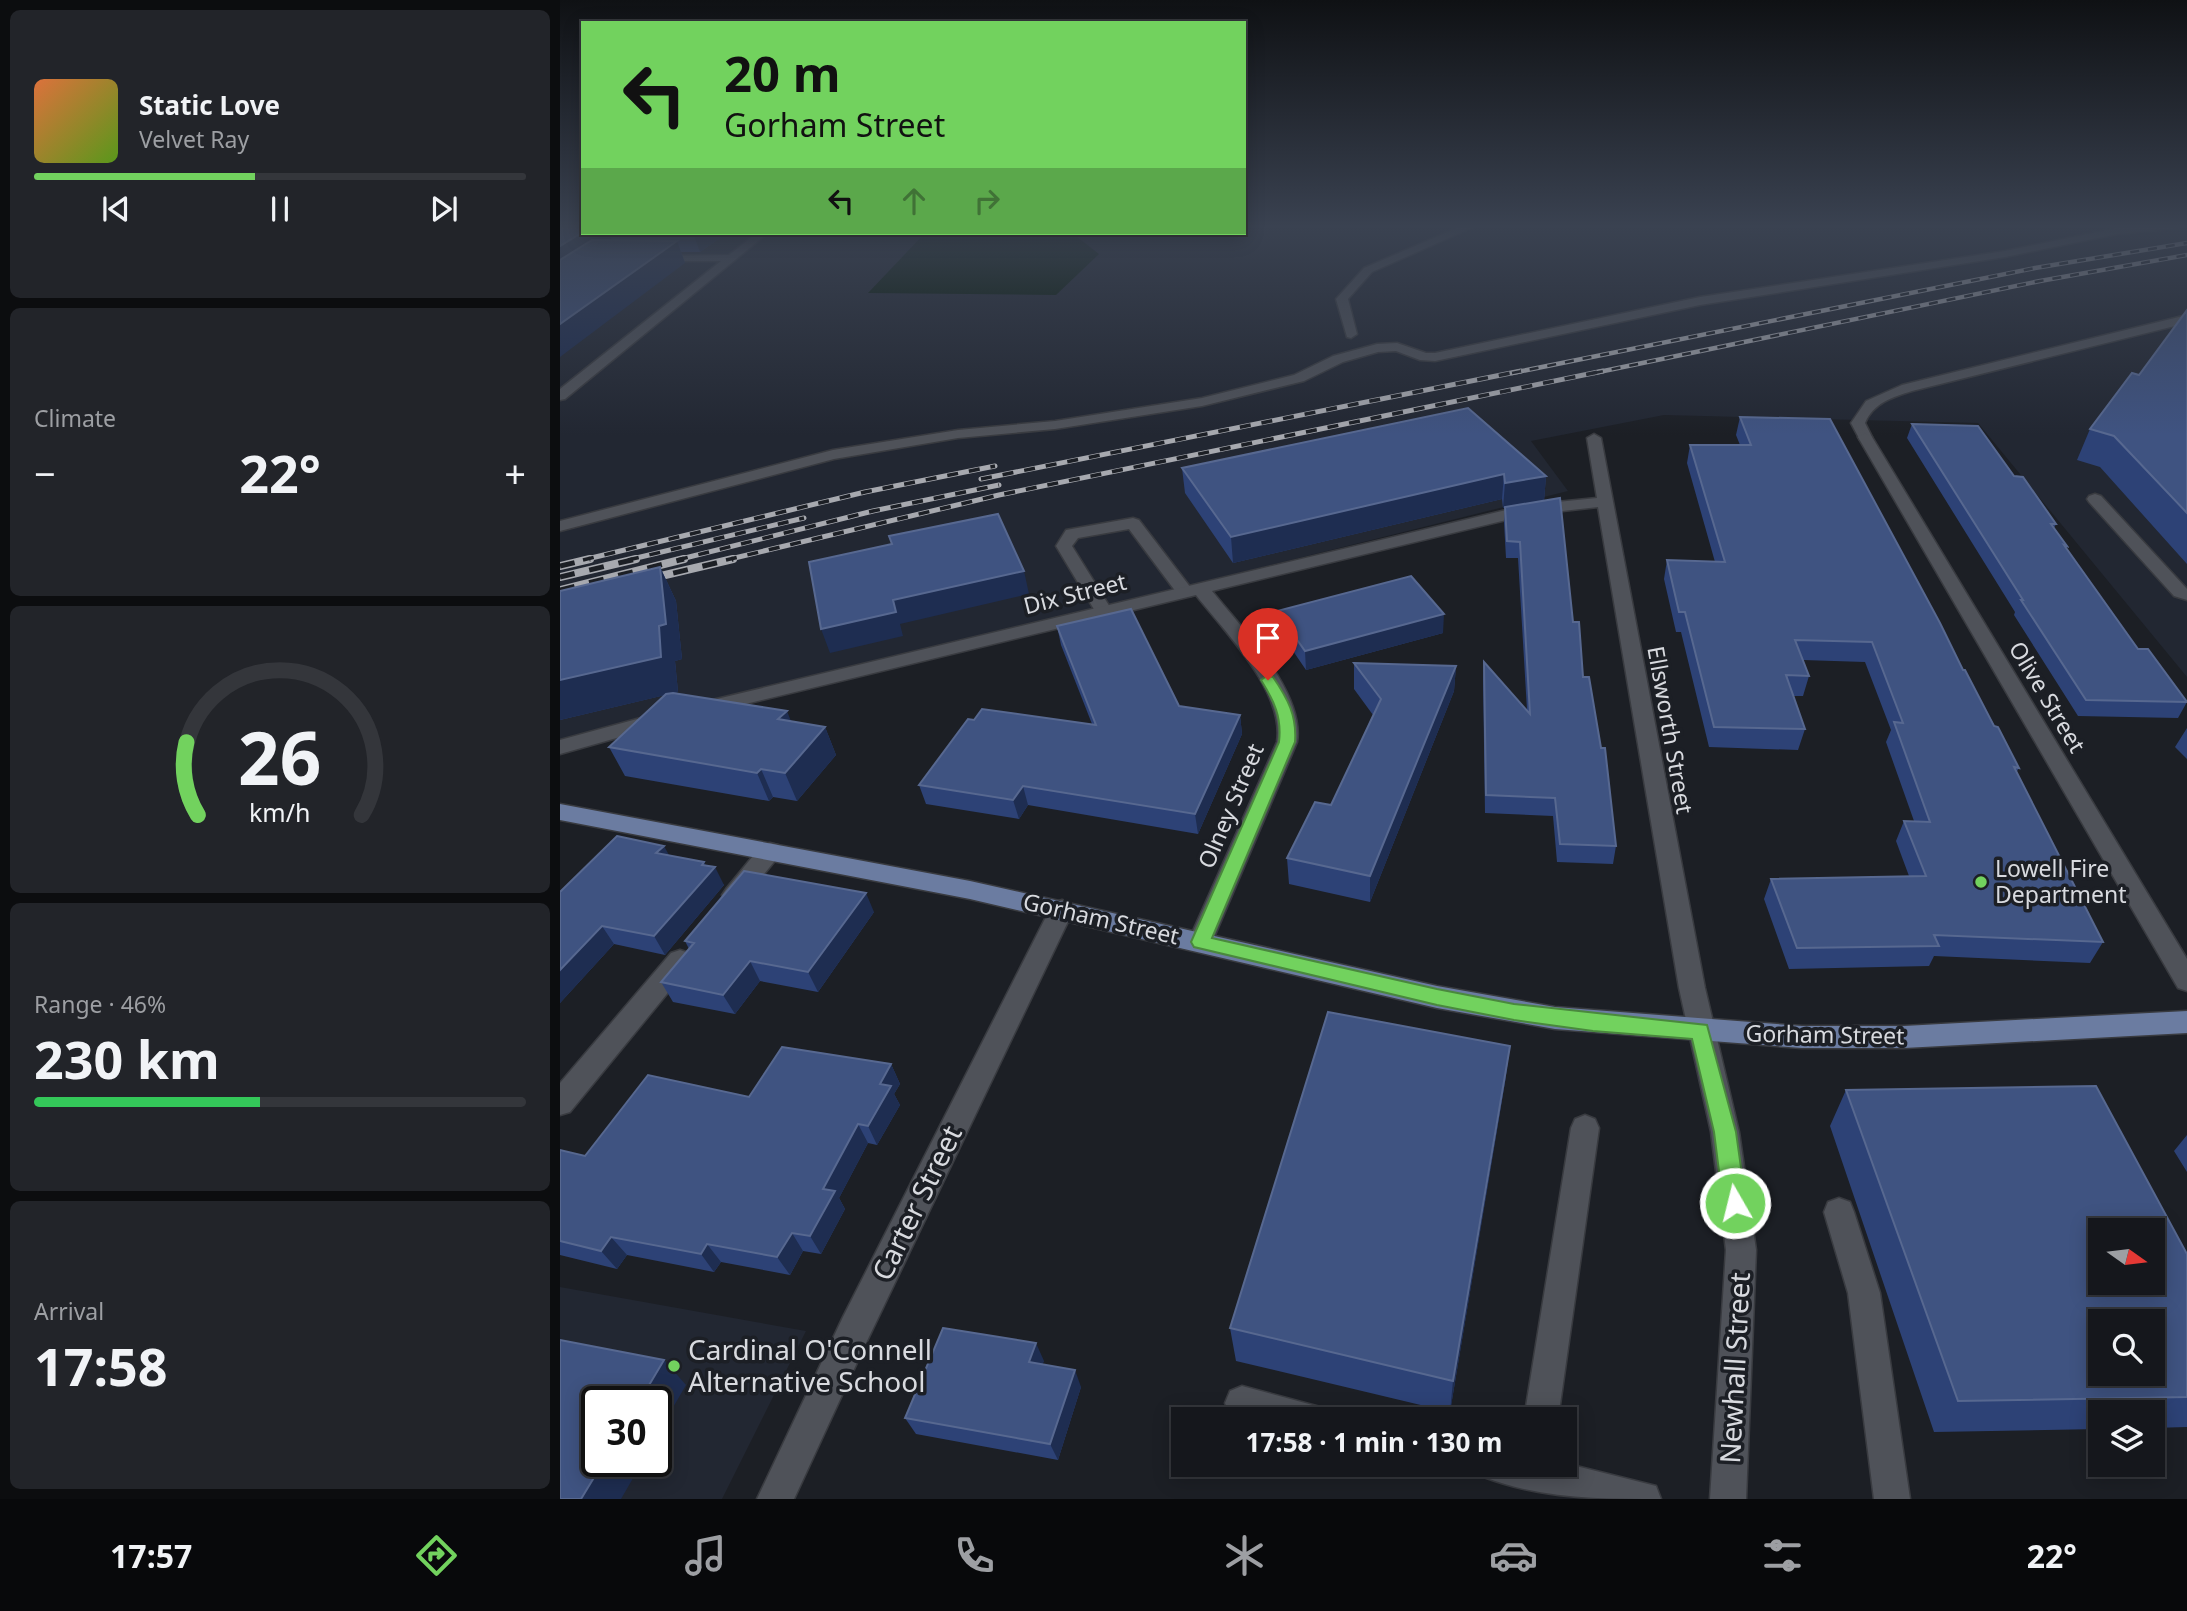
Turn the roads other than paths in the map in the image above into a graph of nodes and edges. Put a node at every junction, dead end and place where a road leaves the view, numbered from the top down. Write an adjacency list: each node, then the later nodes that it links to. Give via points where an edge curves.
1 (686, 295): 6 (street)
2 (1346, 295): 5 (street, via 1342,299)
3 (1739, 295): 10 (street, via 1435,357 1397,347 1377,348 1338,359 1299,378 1202,401 833,455)
4 (2187, 319): 21 (street, Olive Street, via 1897,391 1861,410 1858,423)
5 (1351, 334)
6 (560, 396)
7 (1594, 438): 9 (street, Ellsworth Street)
8 (2095, 499): 12 (street)
9 (1604, 502): 11 (street, Dix Street, via 1527,510); 23 (street, Ellsworth Street)
10 (560, 526)
11 (1193, 590): 13 (street, Dix Street); 13 (street, Olney Street, via 1133,523 1072,534 1064,546); 20 (street, Olney Street, via 1268,680 1289,722 1287,742)
12 (2187, 595)
13 (1104, 612): 14 (street, Dix Street, via 678,714)
14 (560, 747)
15 (560, 812): 16 (main road, Gorham Street)
16 (770, 851): 17 (main road, Gorham Street); 18 (street)
17 (1062, 909): 20 (main road, Gorham Street); 31 (street, Carter Street)
18 (716, 917)
19 (698, 938): 24 (street)
20 (1200, 942): 23 (main road, Gorham Street, via 1514,1012)
21 (2187, 981)
22 (2187, 1022): 23 (main road, Gorham Street, via 1904,1037)
23 (1700, 1031): 33 (street, Newhall Street, via 1725,1132 1741,1250)
24 (560, 1103)
25 (1585, 1128): 29 (street)
26 (1839, 1212): 34 (street, via 1864,1293)
27 (1242, 1403): 28 (street)
28 (1258, 1407)
29 (1543, 1407)
30 (1562, 1477): 32 (street)
31 (775, 1499)
32 (1643, 1499)
33 (1728, 1499)
34 (1892, 1499)

